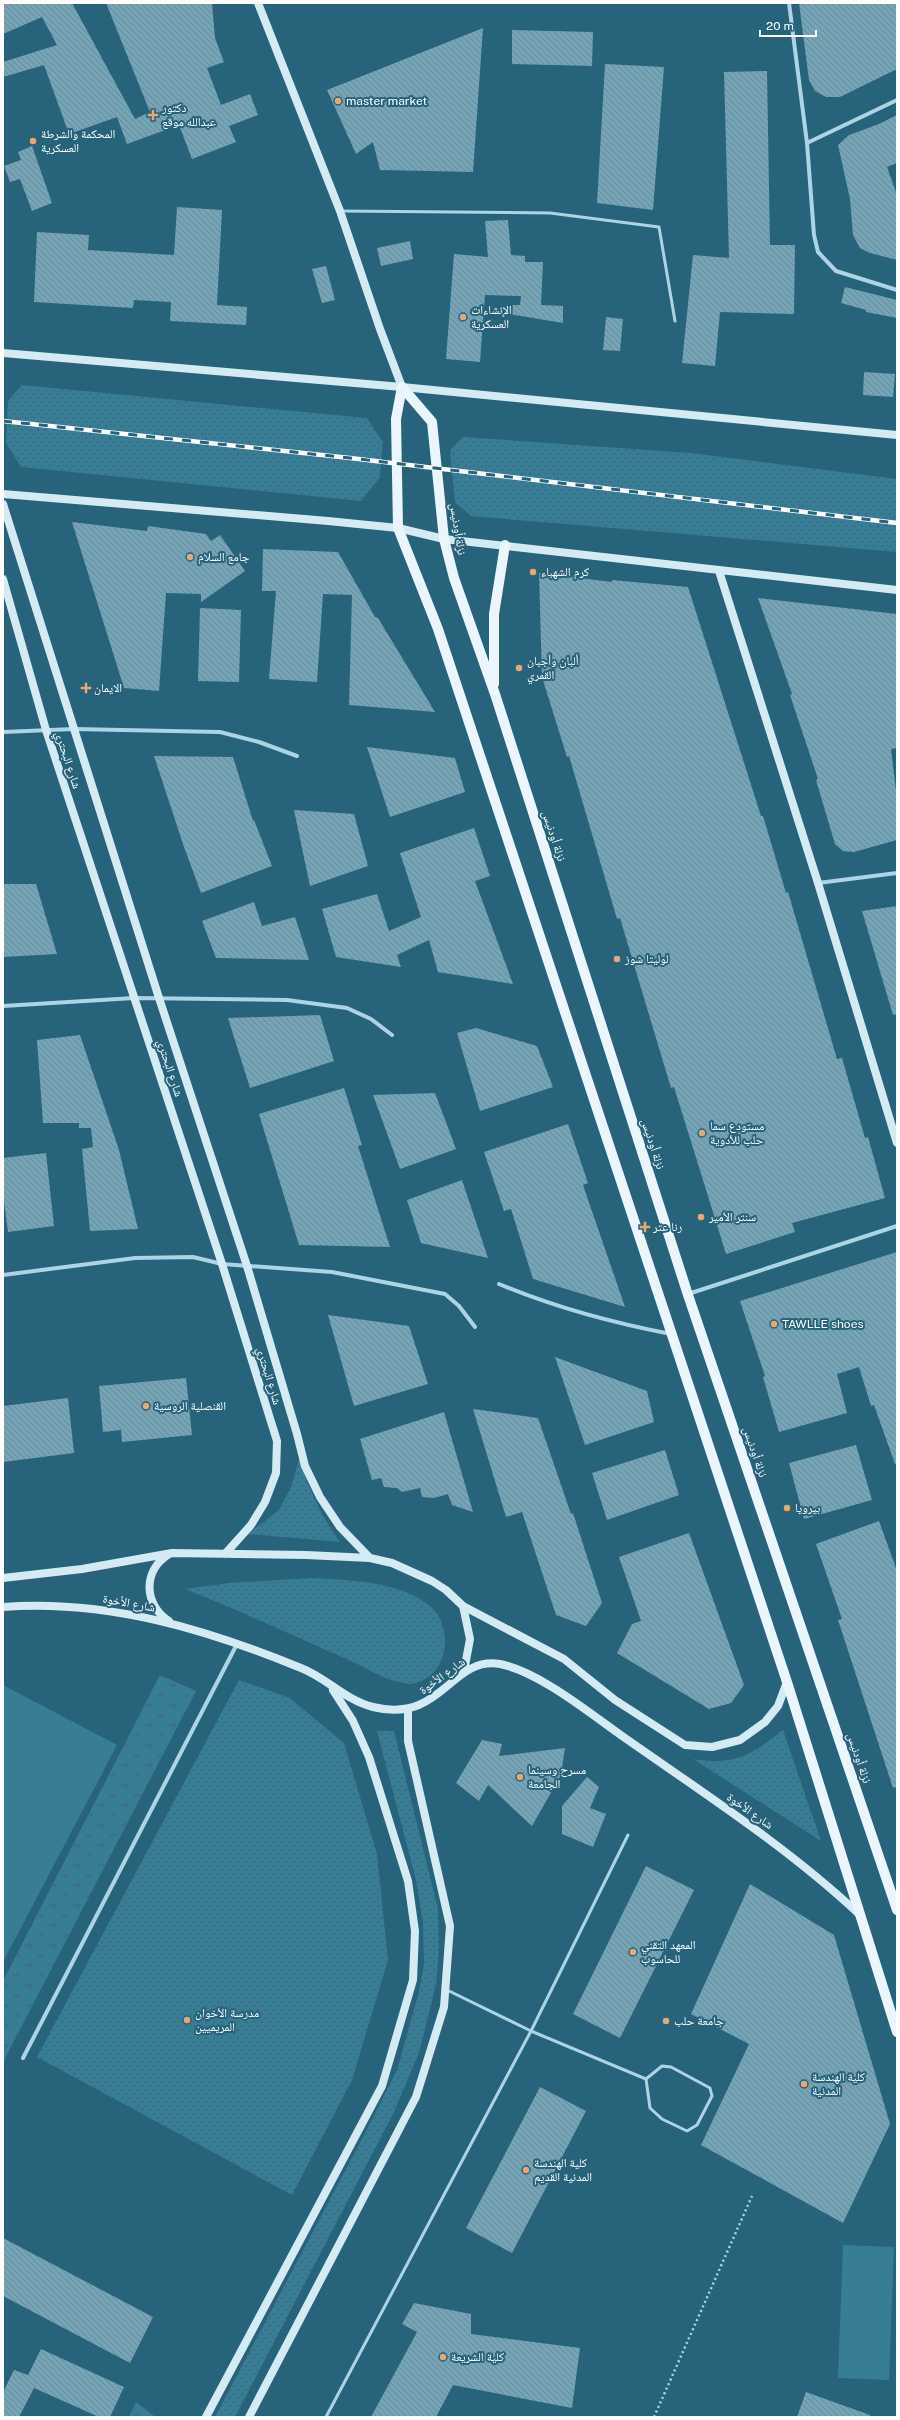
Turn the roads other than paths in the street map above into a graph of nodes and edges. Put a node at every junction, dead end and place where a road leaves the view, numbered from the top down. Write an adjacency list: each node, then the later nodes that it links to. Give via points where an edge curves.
1 (258, 3): 5 (main road)
2 (789, 3): 4 (street)
3 (897, 100): 4 (street)
4 (807, 143): 6 (street, via 814,235 818,252 836,271 844,275)
5 (340, 211): 7 (lane, via 550,213 659,227); 9 (main road)
6 (897, 290)
7 (675, 321)
8 (3, 353): 9 (main road)
9 (402, 387): 10 (main road, via 494,398); 13 (main road, via 396,418); 14 (main road, نزلة أودنيس, via 432,422)
10 (897, 435)
11 (3, 494): 13 (main road)
12 (3, 504): 20 (main road, شارع البحتري)
13 (398, 528): 14 (main road); 38 (main road, via 438,629)
14 (444, 539): 15 (main road); 19 (main road, نزلة أودنيس, via 454,578)
15 (505, 545): 16 (main road); 19 (main road, via 494,614)
16 (719, 571): 18 (main road); 25 (main road)
17 (3, 579): 21 (main road, شارع البحتري)
18 (897, 590)
19 (495, 694): 36 (main road, نزلة أودنيس)
20 (74, 729): 21 (street); 23 (street, via 220,732 259,742); 27 (main road, شارع البحتري)
21 (46, 730): 22 (street); 26 (main road, شارع البحتري)
22 (3, 732)
23 (297, 756)
24 (897, 873): 25 (street)
25 (818, 883): 30 (main road)
26 (134, 998): 27 (street); 28 (street); 32 (main road, شارع البحتري)
27 (159, 998): 29 (street, via 287,1000 334,1006 366,1016); 33 (main road, شارع البحتري)
28 (3, 1006)
29 (392, 1035)
30 (897, 1143)
31 (897, 1226): 36 (street)
32 (222, 1264): 33 (street); 34 (street, via 193,1257 135,1258); 40 (main road, شارع البحتري, via 277,1441 276,1473 265,1502 251,1525)
33 (247, 1266): 37 (street, via 332,1272 436,1291 452,1299); 41 (main road, شارع البحتري, via 305,1466 320,1497 340,1527)
34 (3, 1275)
35 (500, 1284): 38 (street, via 532,1298 629,1326)
36 (688, 1295): 52 (main road, نزلة أودنيس)
37 (475, 1327)
38 (672, 1334): 48 (main road)
39 (172, 1553): 40 (main road); 42 (main road, via 82,1569); 45 (main road, via 155,1567 149,1587 155,1608)
40 (225, 1554): 41 (main road)
41 (370, 1558): 43 (main road, via 399,1565 432,1580)
42 (3, 1578)
43 (463, 1606): 47 (main road, via 470,1638); 48 (main road, via 564,1659 615,1700 685,1745 712,1747 740,1740 765,1722 778,1706)
44 (3, 1607): 45 (main road, شارع الأخوة, via 33,1605 104,1609)
45 (171, 1623): 46 (main road, شارع الأخوة)
46 (238, 1644): 49 (main road, شارع الأخوة, via 306,1670); 57 (street)
47 (464, 1671): 50 (main road, شارع الأخوة, via 435,1698); 53 (main road, شارع الأخوة, via 483,1663 501,1664 553,1688 786,1850)
48 (787, 1682): 53 (main road)
49 (330, 1686): 50 (main road, شارع الأخوة, via 344,1695 375,1707); 59 (main road, via 353,1721 369,1757 408,1880 415,1931 412,1980 382,2086)
50 (408, 1709): 54 (main road, via 408,1741 450,1926)
51 (628, 1835): 55 (lane)
52 (897, 1910)
53 (859, 1914): 56 (main road)
54 (445, 1989): 55 (lane); 60 (main road, via 444,2007 416,2097)
55 (531, 2031): 58 (lane); 61 (lane)
56 (897, 2032)
57 (23, 2058)
58 (646, 2079): 58 (lane, via 650,2108 662,2119 687,2131 697,2125 712,2096 710,2088 671,2067 662,2066)
59 (206, 2417)
60 (249, 2417)
61 (326, 2417)

